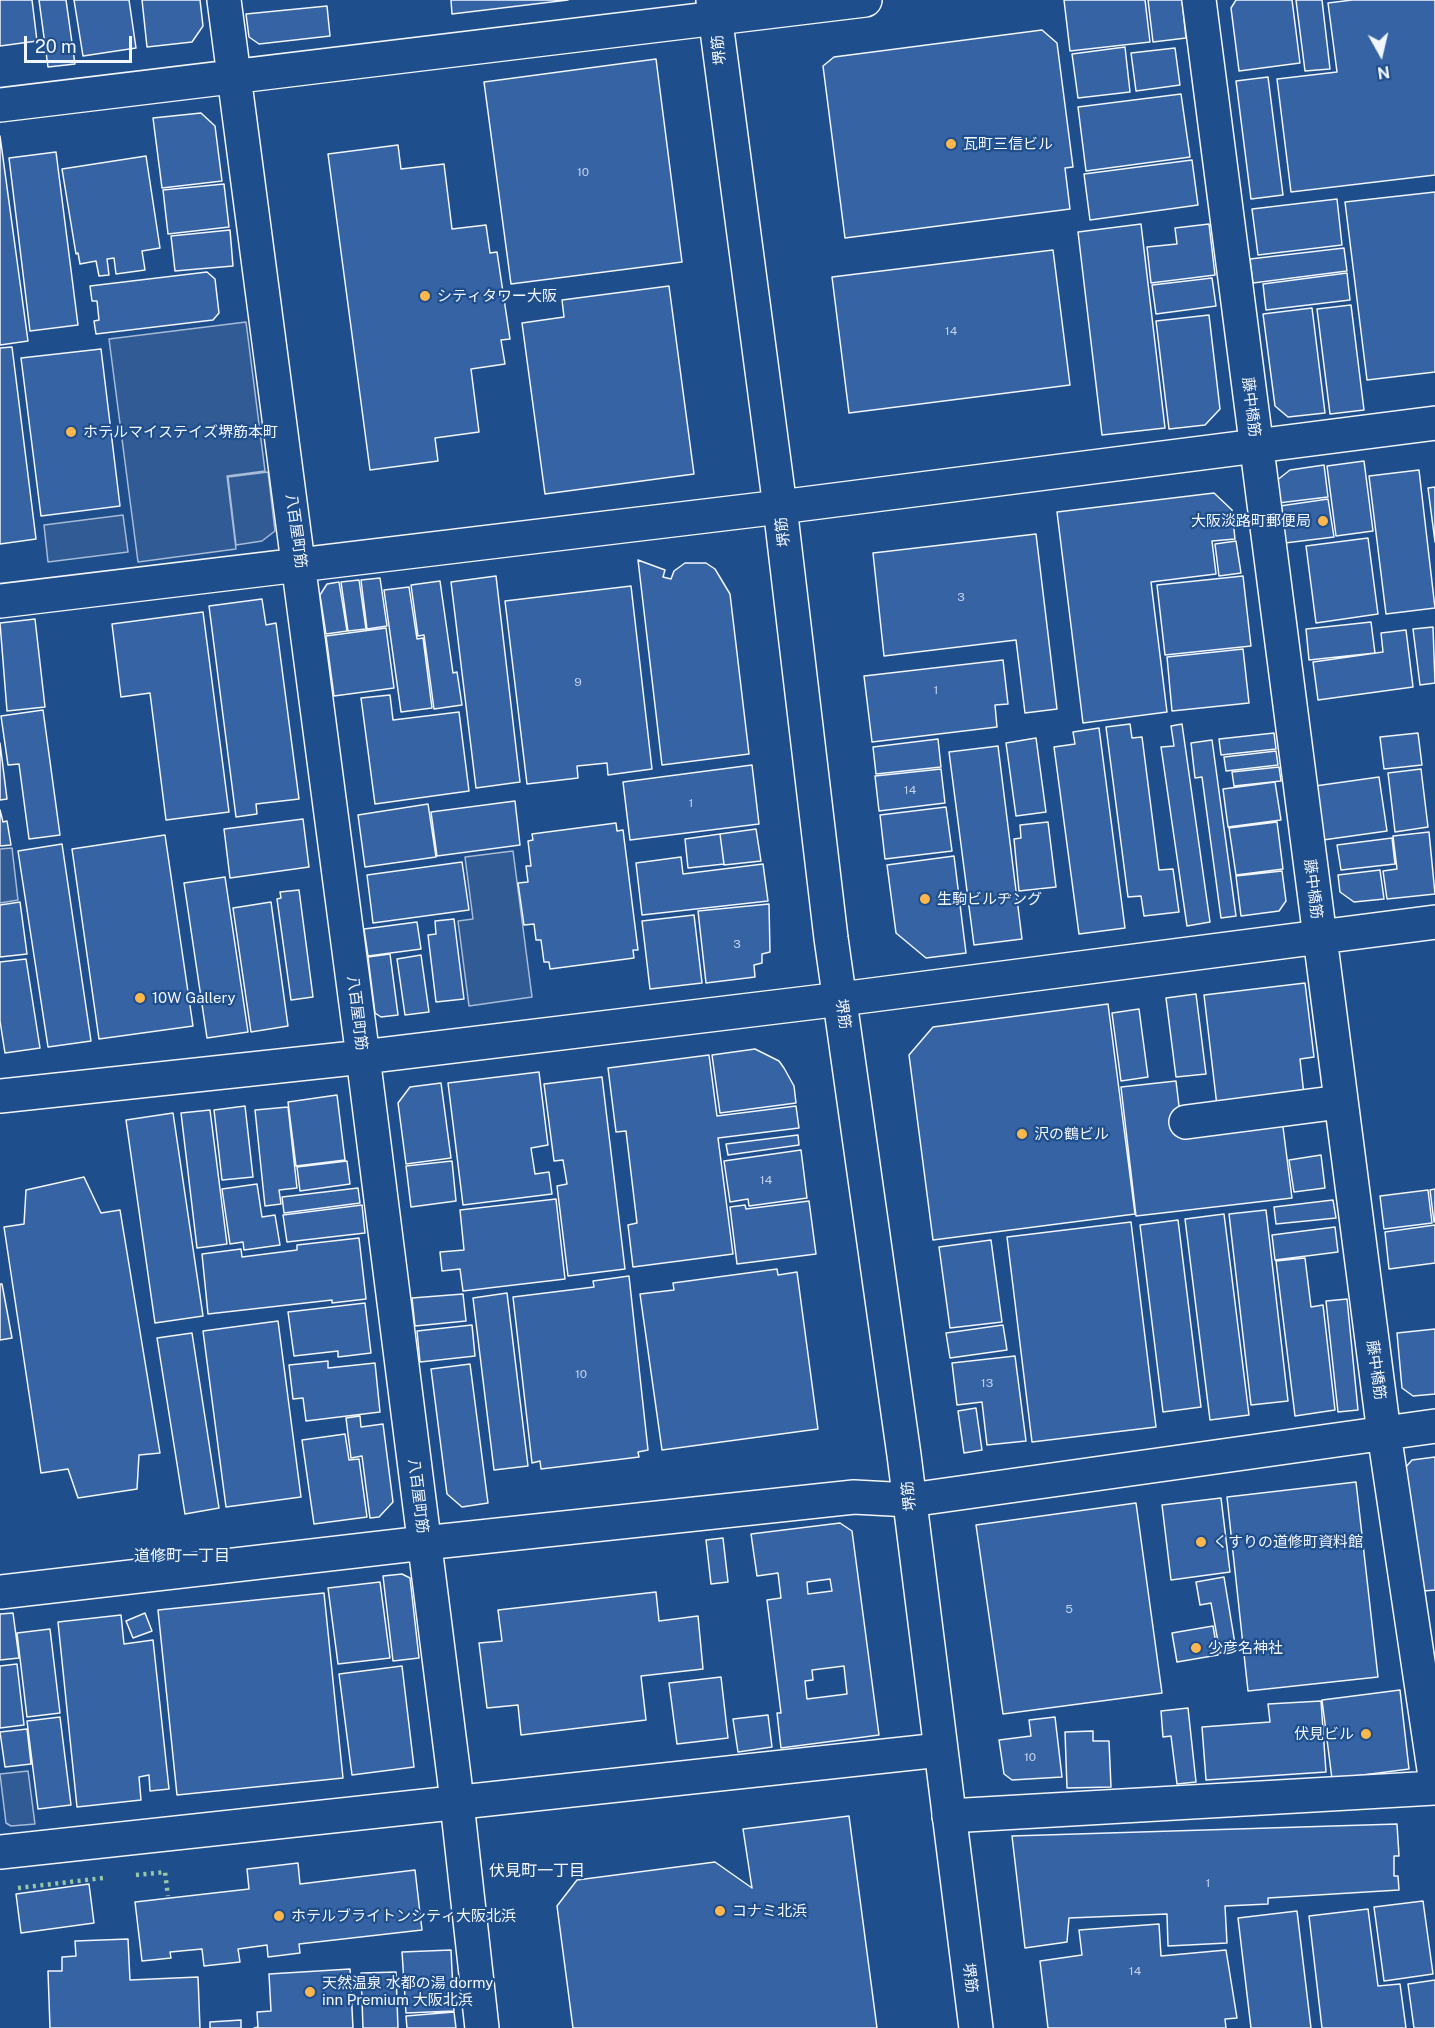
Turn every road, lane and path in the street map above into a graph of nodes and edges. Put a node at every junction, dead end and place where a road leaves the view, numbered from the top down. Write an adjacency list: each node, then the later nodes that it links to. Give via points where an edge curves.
1 (224, 0): 5 (street, 八百屋町筋)
2 (865, 0): 4 (street)
3 (1198, 0): 8 (street, 藤中橋筋)
4 (714, 9): 5 (street); 9 (street, 堺筋)
5 (234, 76): 6 (street); 10 (street, 八百屋町筋)
6 (0, 105)
7 (1435, 423): 8 (street)
8 (1256, 446): 9 (street); 13 (street, 藤中橋筋)
9 (780, 507): 10 (street); 14 (street, 堺筋)
10 (300, 563): 11 (street); 15 (street, 八百屋町筋)
11 (0, 601)
12 (1435, 922): 13 (street)
13 (1320, 936): 14 (street); 17 (street, 藤中橋筋)
14 (841, 999): 15 (street); 21 (street, 堺筋)
15 (363, 1057): 16 (street); 22 (street, 八百屋町筋)
16 (0, 1096)
17 (1340, 1102): 18 (street); 20 (street, 藤中橋筋)
18 (1186, 1122)
19 (1435, 1426): 20 (street)
20 (1384, 1433): 21 (street); 25 (street, 藤中橋筋)
21 (910, 1500): 22 (street, via 854,1497); 24 (street, 堺筋)
22 (424, 1543): 23 (street); 27 (street, 八百屋町筋)
23 (0, 1593)
24 (940, 1750): 27 (street); 28 (street, 堺筋)
25 (1435, 1776)
26 (1435, 1788): 28 (street)
27 (457, 1802): 29 (street); 30 (street, 八百屋町筋)
28 (949, 1816): 31 (street, 堺筋)
29 (0, 1852)
30 (482, 2028)
31 (976, 2028)

